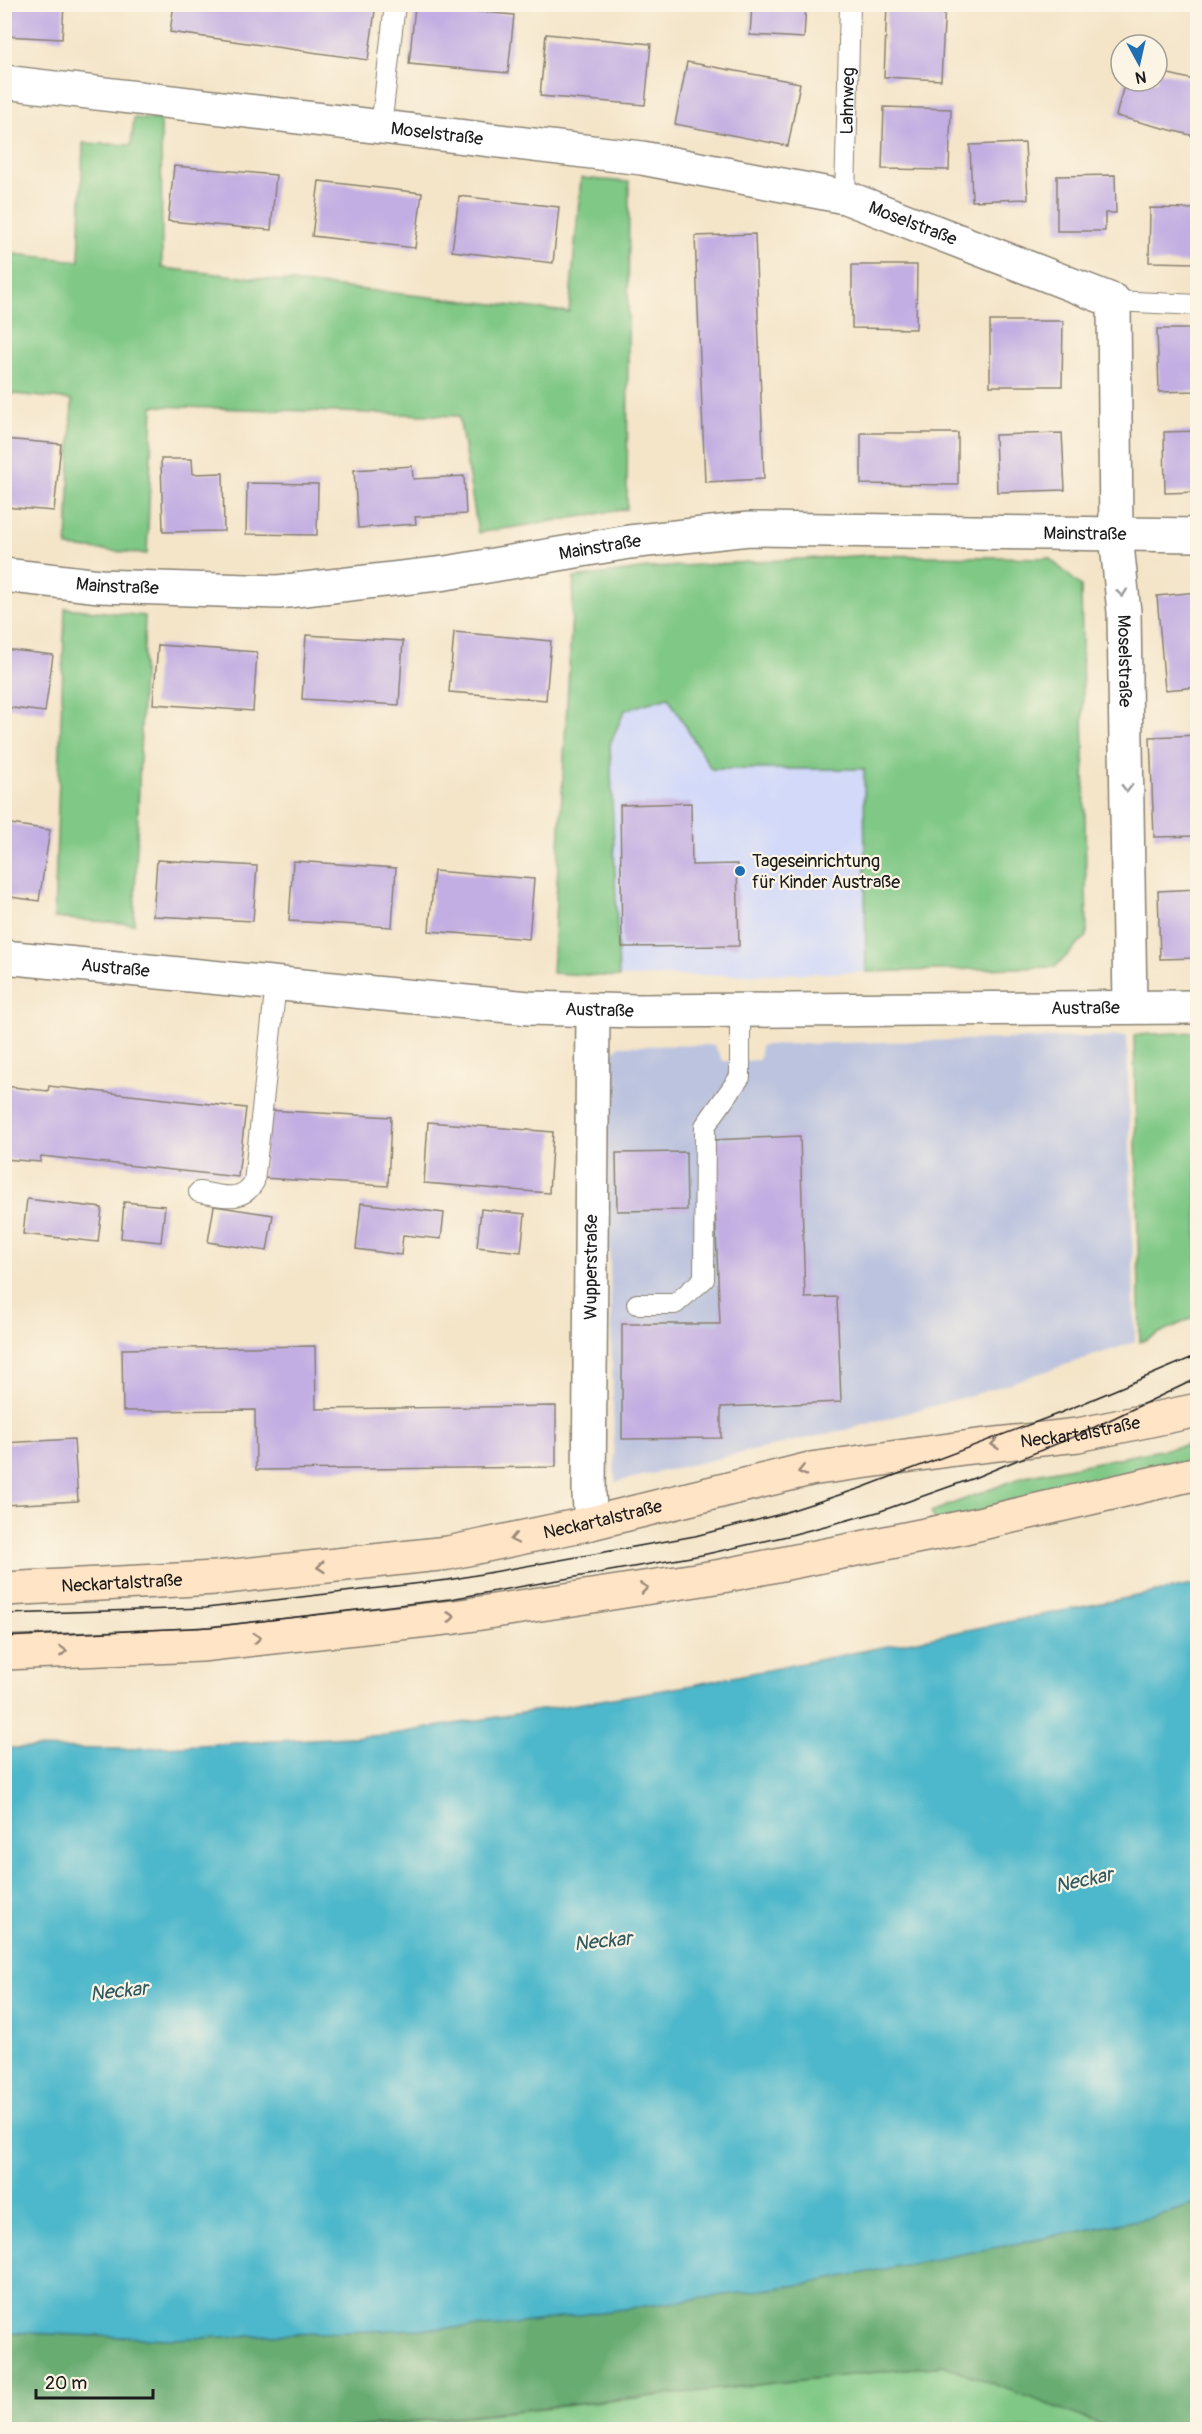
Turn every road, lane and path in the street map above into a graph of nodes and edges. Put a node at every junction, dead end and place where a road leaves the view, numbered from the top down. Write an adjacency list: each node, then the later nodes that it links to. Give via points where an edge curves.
1 (395, 4): 4 (lane)
2 (850, 4): 5 (lane, Lahnweg)
3 (4, 82): 4 (street, Moselstraße)
4 (381, 128): 5 (street, Moselstraße, via 642,158)
5 (845, 197): 6 (street, Moselstraße)
6 (1114, 301): 7 (lane); 8 (street, Moselstraße)
7 (1197, 305)
8 (1116, 535): 9 (street, Mainstraße); 10 (street, Mainstraße, via 748,529 629,542 446,573 278,592 100,586); 13 (street, Moselstraße, one-way to 13, via 1124,612)
9 (1197, 535)
10 (4, 575)
11 (4, 957): 12 (street, Austraße)
12 (276, 984): 16 (street, Austraße); 17 (lane, via 254,1182 248,1192 237,1197)
13 (1130, 1007): 14 (street, Austraße); 15 (street, Austraße)
14 (1197, 1007)
15 (740, 1010): 16 (street, Austraße); 18 (lane, via 740,1077 705,1126 704,1279 675,1304)
16 (593, 1011): 21 (street, Wupperstraße)
17 (199, 1192)
18 (637, 1304)
19 (1197, 1410): 21 (main road, Neckartalstraße, one-way to 21, via 1078,1435 810,1469)
20 (1197, 1473): 23 (main road, one-way to 20, via 201,1645 455,1617 722,1576 965,1527)
21 (591, 1523): 22 (main road, Neckartalstraße, one-way to 22, via 448,1553 216,1578)
22 (4, 1589)
23 (4, 1653)

